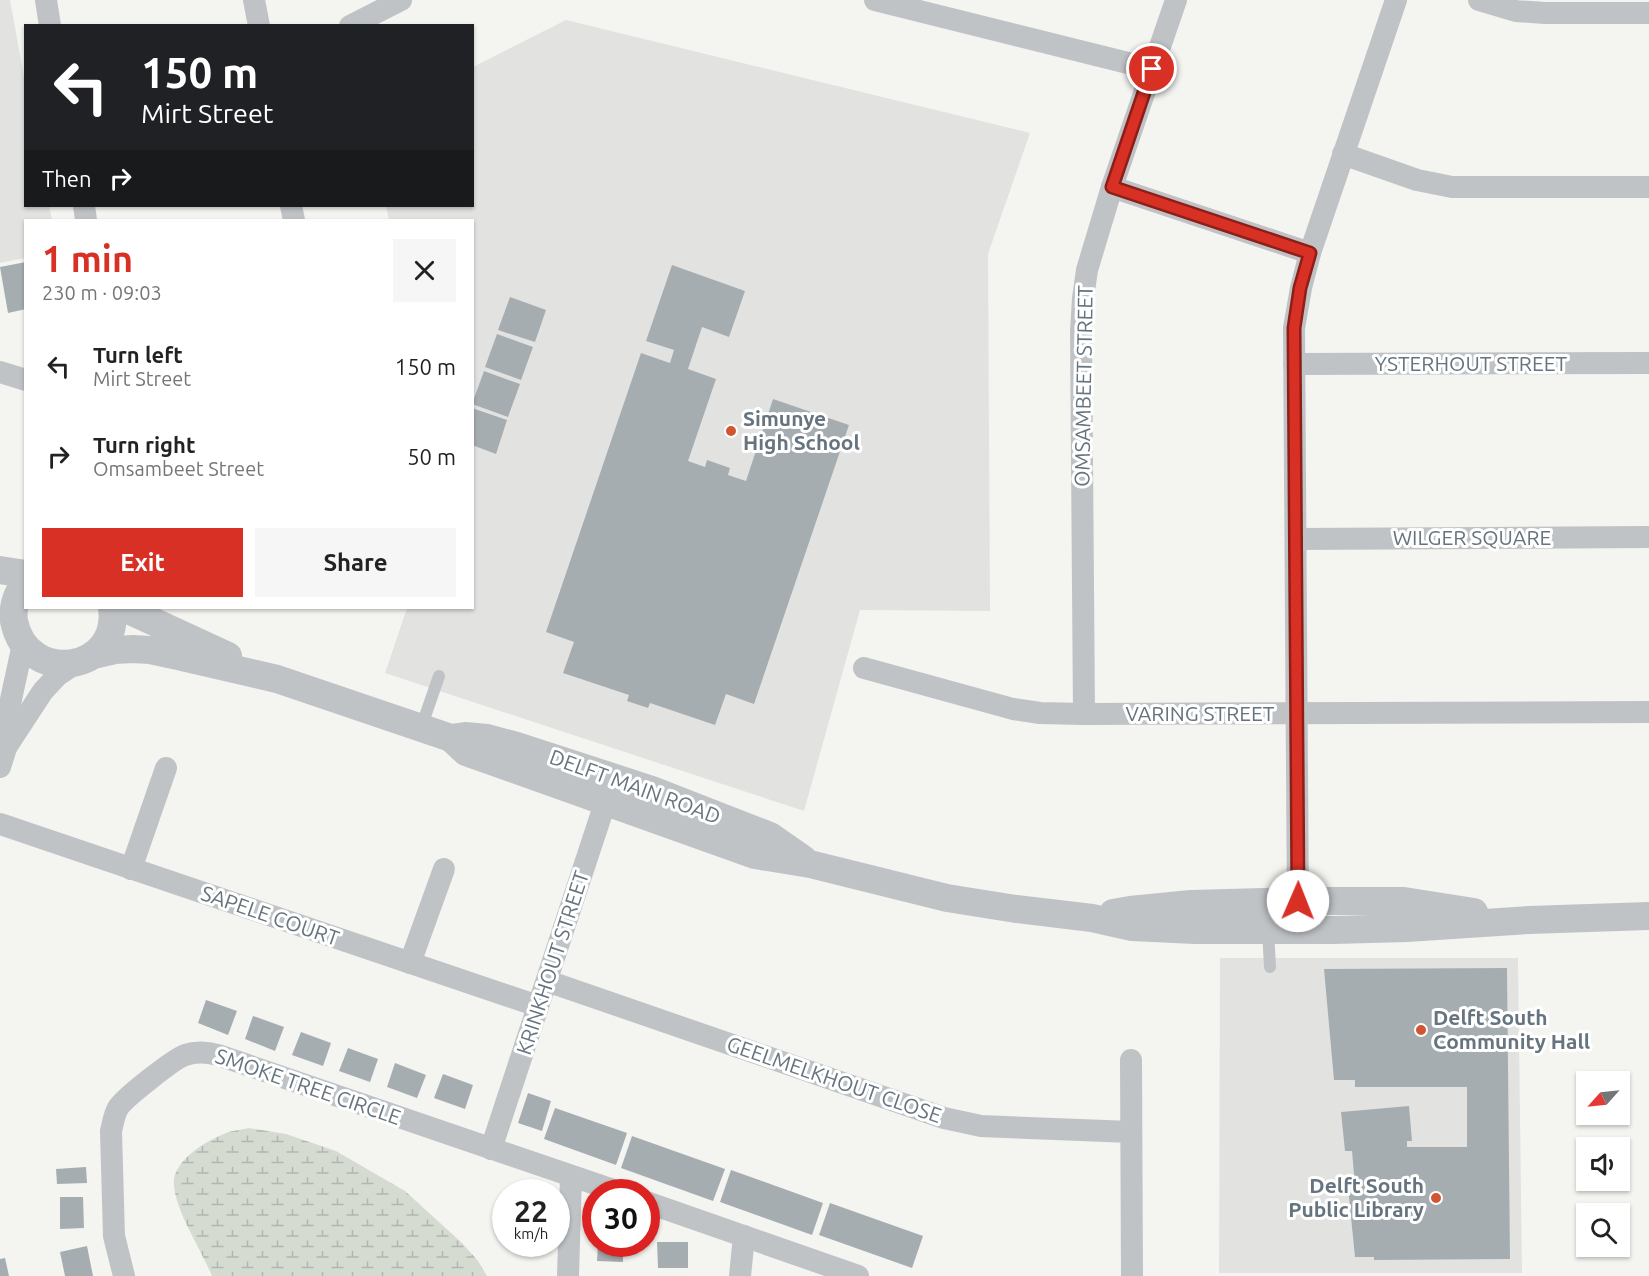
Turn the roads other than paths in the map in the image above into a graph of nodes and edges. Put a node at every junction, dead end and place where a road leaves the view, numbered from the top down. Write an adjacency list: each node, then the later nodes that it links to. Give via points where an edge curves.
1 (46, 0): 9 (street)
2 (254, 0): 10 (street)
3 (401, 0): 11 (street)
4 (875, 0): 12 (street)
5 (1176, 0): 12 (street, OMSAMBEET STREET)
6 (1396, 0): 13 (street)
7 (1479, 0): 8 (street, via 1516,11)
8 (1649, 14)
9 (50, 24)
10 (259, 24)
11 (354, 24)
12 (1152, 69): 14 (street, OMSAMBEET STREET)
13 (1343, 154): 15 (street, via 1417,180 1452,187); 16 (street)
14 (1112, 187): 16 (street); 35 (street, OMSAMBEET STREET, via 1087,270 1081,332)
15 (1649, 187)
16 (1310, 253): 18 (street, via 1294,328)
17 (1649, 363): 18 (street, YSTERHOUT STREET)
18 (1294, 364): 22 (street)
19 (0, 372): 20 (street)
20 (24, 379)
21 (1649, 537): 22 (street, WILGER SQUARE)
22 (1296, 539): 34 (street)
23 (0, 570): 24 (street)
24 (24, 574)
25 (24, 584): 28 (street, via 15,600)
26 (112, 609): 29 (street, via 111,631 103,644)
27 (126, 609): 32 (street, DELFT MAIN ROAD)
28 (13, 630): 29 (street, DELFT MAIN ROAD, via 33,655 46,662 61,664); 37 (street)
29 (84, 659): 32 (street, DELFT MAIN ROAD, via 115,651 150,650); 37 (street, via 57,676 43,691)
30 (864, 668): 35 (street, VARING STREET, via 1013,709)
31 (440, 676): 36 (lane)
32 (277, 679): 36 (street, DELFT MAIN ROAD)
33 (1649, 712): 34 (street, VARING STREET)
34 (1298, 713): 35 (street, VARING STREET); 43 (street)
35 (1084, 714)
36 (422, 728): 39 (street, DELFT MAIN ROAD, via 451,738 487,738 517,746)
37 (3, 758)
38 (166, 768): 41 (street)
39 (610, 790): 44 (street, DELFT MAIN ROAD, via 652,790 770,836 810,864 947,898 1132,927 1195,930); 50 (street, KRINKHOUT STREET)
40 (0, 824): 41 (street, SAPELE COURT)
41 (130, 868): 48 (street, SAPELE COURT)
42 (444, 869): 48 (street)
43 (1298, 901): 44 (street, DELFT MAIN ROAD); 46 (street, DELFT MAIN ROAD, via 1404,901); 47 (street)
44 (1268, 915): 47 (street, DELFT MAIN ROAD); 49 (lane)
45 (1649, 916): 46 (street, DELFT MAIN ROAD)
46 (1529, 920): 47 (street, DELFT MAIN ROAD, via 1407,928)
47 (1298, 929)
48 (410, 963): 51 (street, SAPELE COURT)
49 (1270, 967)
50 (547, 981): 51 (street, KRINKHOUT STREET); 53 (street, GEELMELKHOUT CLOSE, via 967,1124)
51 (538, 1006): 54 (street, KRINKHOUT STREET)
52 (1131, 1060): 53 (street)
53 (1131, 1132): 63 (street)
54 (491, 1149): 55 (street, SMOKE TREE CIRCLE); 59 (street, SMOKE TREE CIRCLE, via 208,1052 184,1055 126,1099 114,1119 114,1236)
55 (571, 1176): 56 (street, SMOKE TREE CIRCLE); 60 (street)
56 (582, 1180)
57 (660, 1207): 58 (street)
58 (744, 1236): 61 (street); 62 (street)
59 (124, 1276)
60 (568, 1276)
61 (740, 1276)
62 (858, 1276)
63 (1132, 1276)

